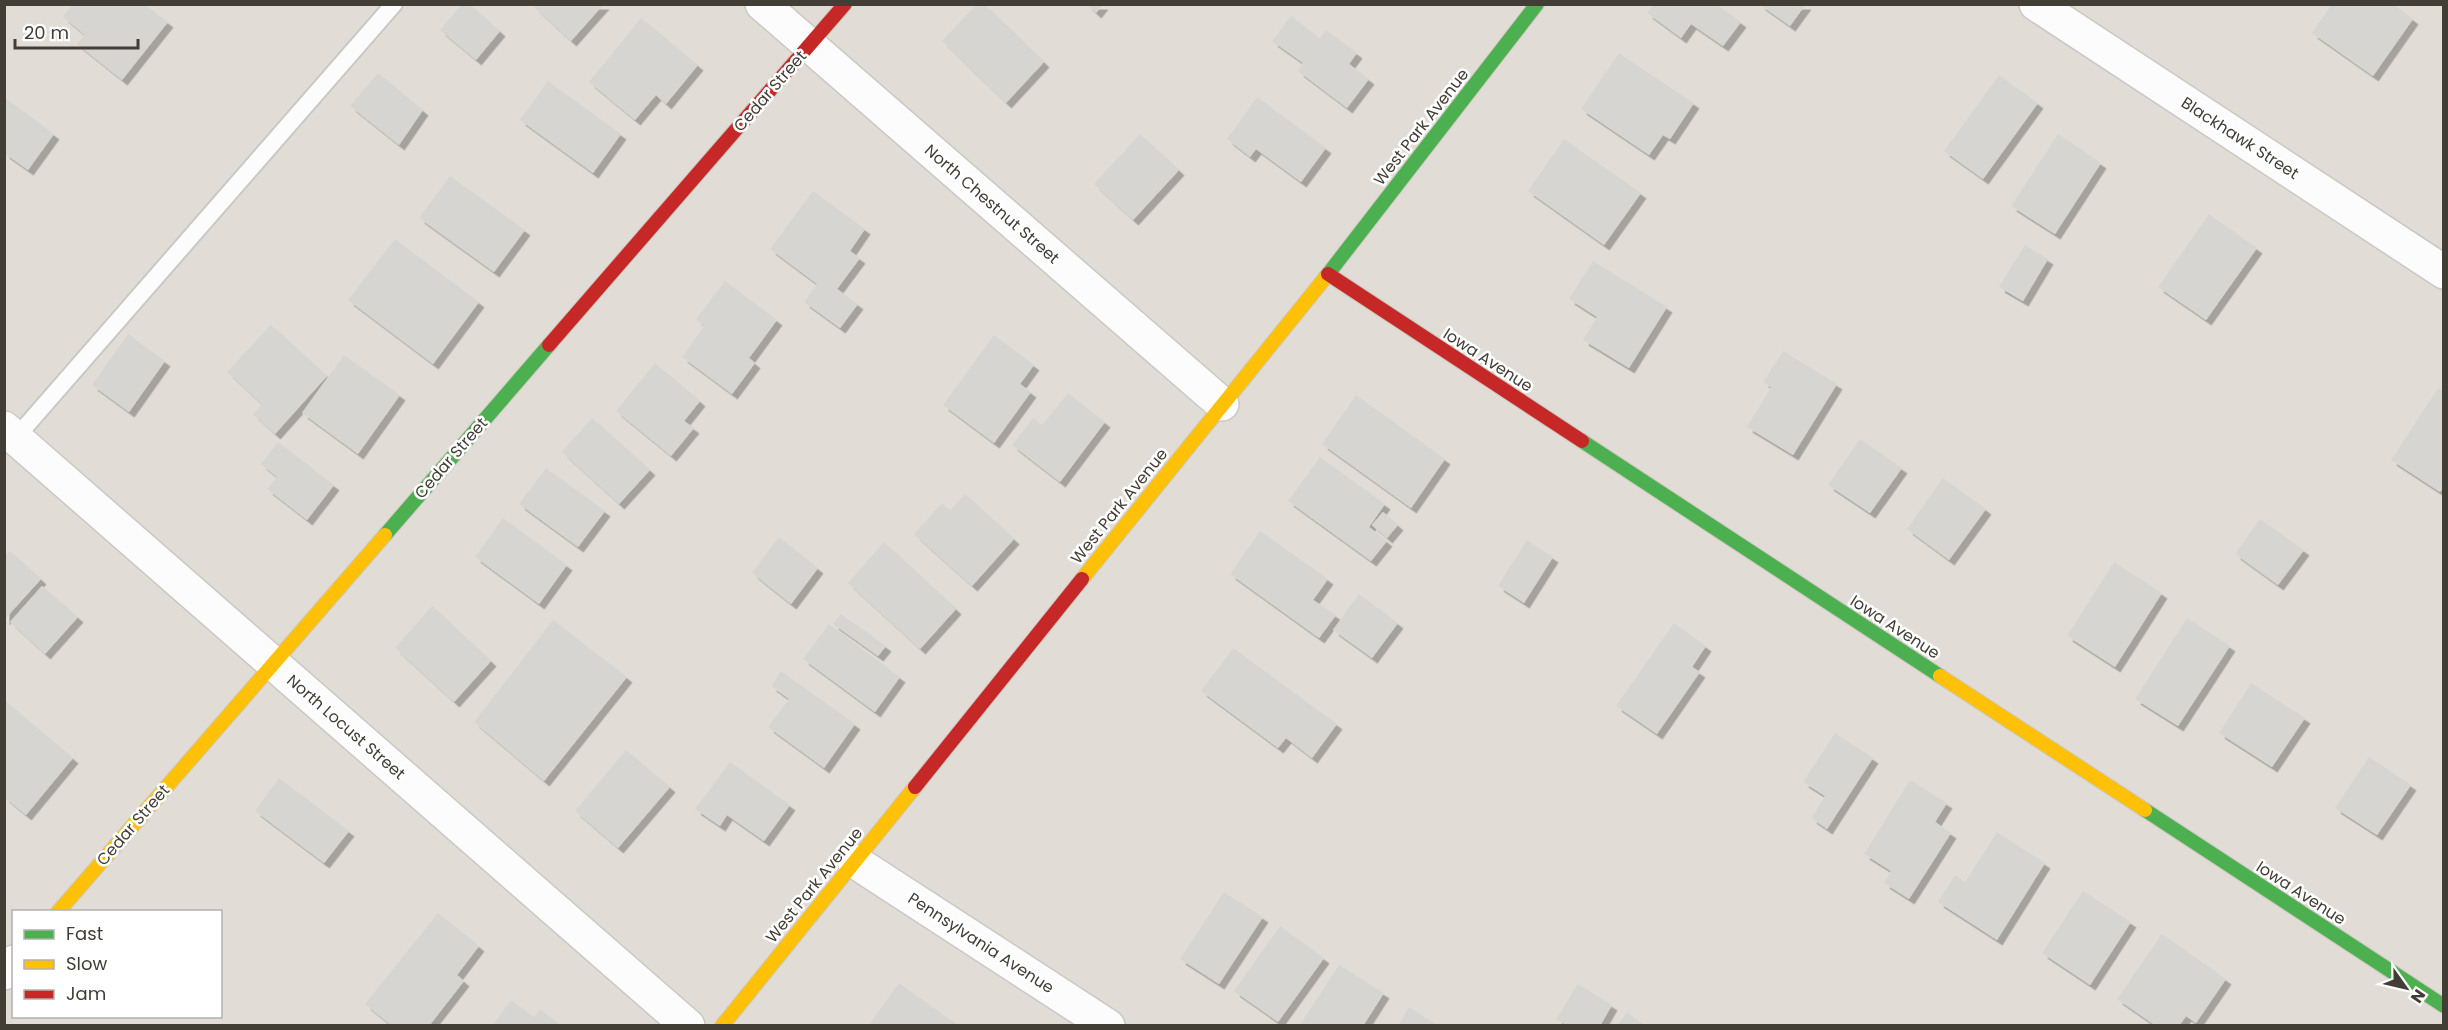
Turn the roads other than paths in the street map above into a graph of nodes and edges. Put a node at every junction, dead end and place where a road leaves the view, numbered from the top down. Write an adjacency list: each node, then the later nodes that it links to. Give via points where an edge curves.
1 (394, 4): 10 (lane)
2 (762, 4): 6 (street, North Chestnut Street)
3 (844, 4): 6 (street, Cedar Street)
4 (1537, 4): 8 (street, West Park Avenue)
5 (2036, 4): 7 (street, Blackhawk Street)
6 (809, 45): 9 (street, North Chestnut Street); 11 (street, Cedar Street)
7 (2444, 272)
8 (1328, 274): 9 (street, West Park Avenue); 14 (street, Iowa Avenue)
9 (1222, 404): 12 (street, West Park Avenue)
10 (8, 439): 11 (street, North Locust Street)
11 (273, 663): 13 (street, Cedar Street); 15 (street, North Locust Street)
12 (854, 861): 16 (street, West Park Avenue); 17 (street, Pennsylvania Avenue)
13 (60, 910)
14 (2444, 1006)
15 (688, 1026)
16 (722, 1026)
17 (1108, 1026)

